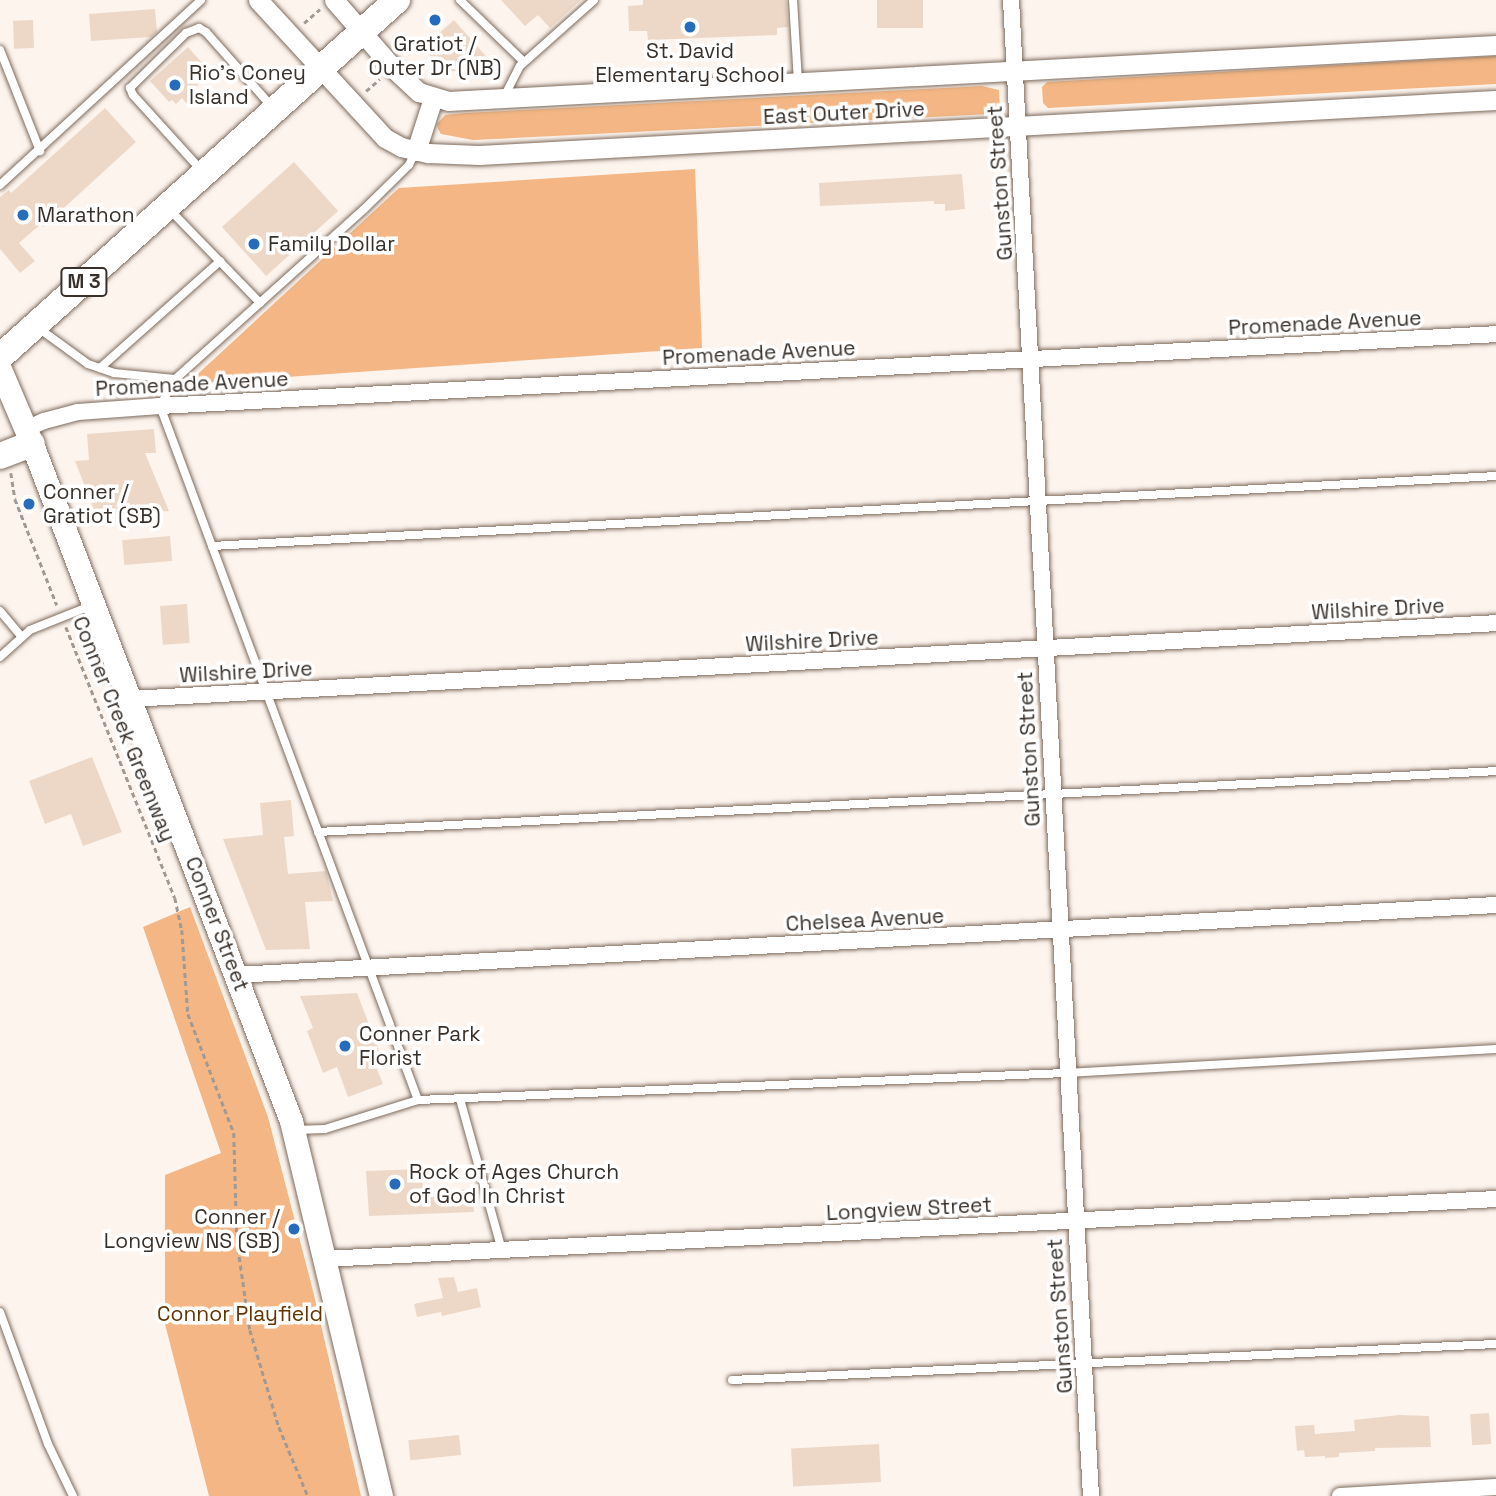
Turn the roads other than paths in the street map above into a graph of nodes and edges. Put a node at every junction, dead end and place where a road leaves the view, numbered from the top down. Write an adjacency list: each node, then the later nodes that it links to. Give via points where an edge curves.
1 (201, 0): 21 (lane)
2 (258, 0): 13 (street, East Outer Drive)
3 (397, 0): 9 (main road, M 3)
4 (460, 0): 12 (lane)
5 (594, 0): 12 (lane)
6 (793, 0): 15 (lane)
7 (1011, 0): 14 (street, Gunston Street)
8 (328, 3): 9 (street)
9 (361, 32): 13 (main road, M 3); 16 (street, via 419,92)
10 (1496, 45): 14 (street, East Outer Drive)
11 (0, 50): 21 (lane)
12 (524, 62): 17 (lane)
13 (320, 68): 19 (main road, M 3); 22 (street, East Outer Drive, via 385,138)
14 (1014, 73): 15 (street, East Outer Drive); 20 (street, Gunston Street)
15 (798, 84): 17 (street, East Outer Drive)
16 (433, 98): 17 (street, East Outer Drive); 22 (street)
17 (503, 98)
18 (1496, 100): 20 (street, East Outer Drive)
19 (275, 110): 23 (main road, M 3); 23 (lane, via 206,32 199,28 186,33 131,89)
20 (1018, 126): 22 (street, East Outer Drive, via 479,155); 31 (street, Gunston Street)
21 (40, 151): 24 (lane)
22 (416, 151): 27 (lane, via 409,166)
23 (205, 174): 25 (main road, M 3)
24 (0, 186)
25 (167, 207): 26 (lane); 28 (main road, M 3)
26 (220, 261): 27 (lane); 32 (lane)
27 (260, 303): 34 (lane)
28 (35, 326): 30 (main road, M 3); 32 (lane)
29 (1496, 334): 31 (street, Promenade Avenue)
30 (0, 357)
31 (1032, 360): 35 (street, Promenade Avenue); 39 (street, Gunston Street)
32 (100, 368): 34 (lane)
33 (0, 369): 36 (main road, Conner Street)
34 (175, 379): 35 (lane)
35 (160, 406): 36 (street, Promenade Avenue, via 78,412 44,421); 40 (lane)
36 (29, 437): 37 (main road); 41 (main road, Conner Street)
37 (6, 463)
38 (1496, 477): 39 (lane)
39 (1038, 500): 40 (lane); 45 (street, Gunston Street)
40 (212, 546): 47 (lane)
41 (93, 605): 44 (lane); 48 (main road, Conner Street)
42 (0, 611): 44 (lane)
43 (1496, 624): 45 (street, Wilshire Drive)
44 (22, 637): 46 (lane)
45 (1045, 649): 47 (street, Wilshire Drive); 50 (street, Gunston Street)
46 (0, 657)
47 (267, 692): 48 (street, Wilshire Drive); 51 (lane)
48 (130, 699): 55 (main road, Conner Street)
49 (1496, 771): 50 (lane)
50 (1053, 795): 51 (lane); 53 (street, Gunston Street)
51 (318, 832): 54 (lane)
52 (1496, 905): 53 (street, Chelsea Avenue)
53 (1059, 930): 54 (street, Chelsea Avenue); 57 (street, Gunston Street)
54 (369, 969): 55 (street, Chelsea Avenue); 59 (lane)
55 (236, 975): 60 (main road, Conner Street)
56 (1496, 1049): 57 (lane)
57 (1066, 1073): 58 (lane); 62 (street, Gunston Street)
58 (460, 1099): 59 (lane); 63 (lane)
59 (418, 1100): 60 (lane, via 325,1129)
60 (293, 1130): 64 (main road, Conner Street)
61 (1496, 1199): 62 (street, Longview Street)
62 (1075, 1221): 63 (street, Longview Street); 67 (street, Gunston Street)
63 (502, 1250): 64 (street, Longview Street)
64 (324, 1259): 71 (main road, Conner Street)
65 (0, 1312): 70 (lane, via 48,1444)
66 (1496, 1344): 67 (lane)
67 (1085, 1362): 68 (lane); 72 (street, Gunston Street)
68 (732, 1380)
69 (1496, 1488): 73 (street)
70 (73, 1496)
71 (381, 1496)
72 (1091, 1496)
73 (1340, 1496)

